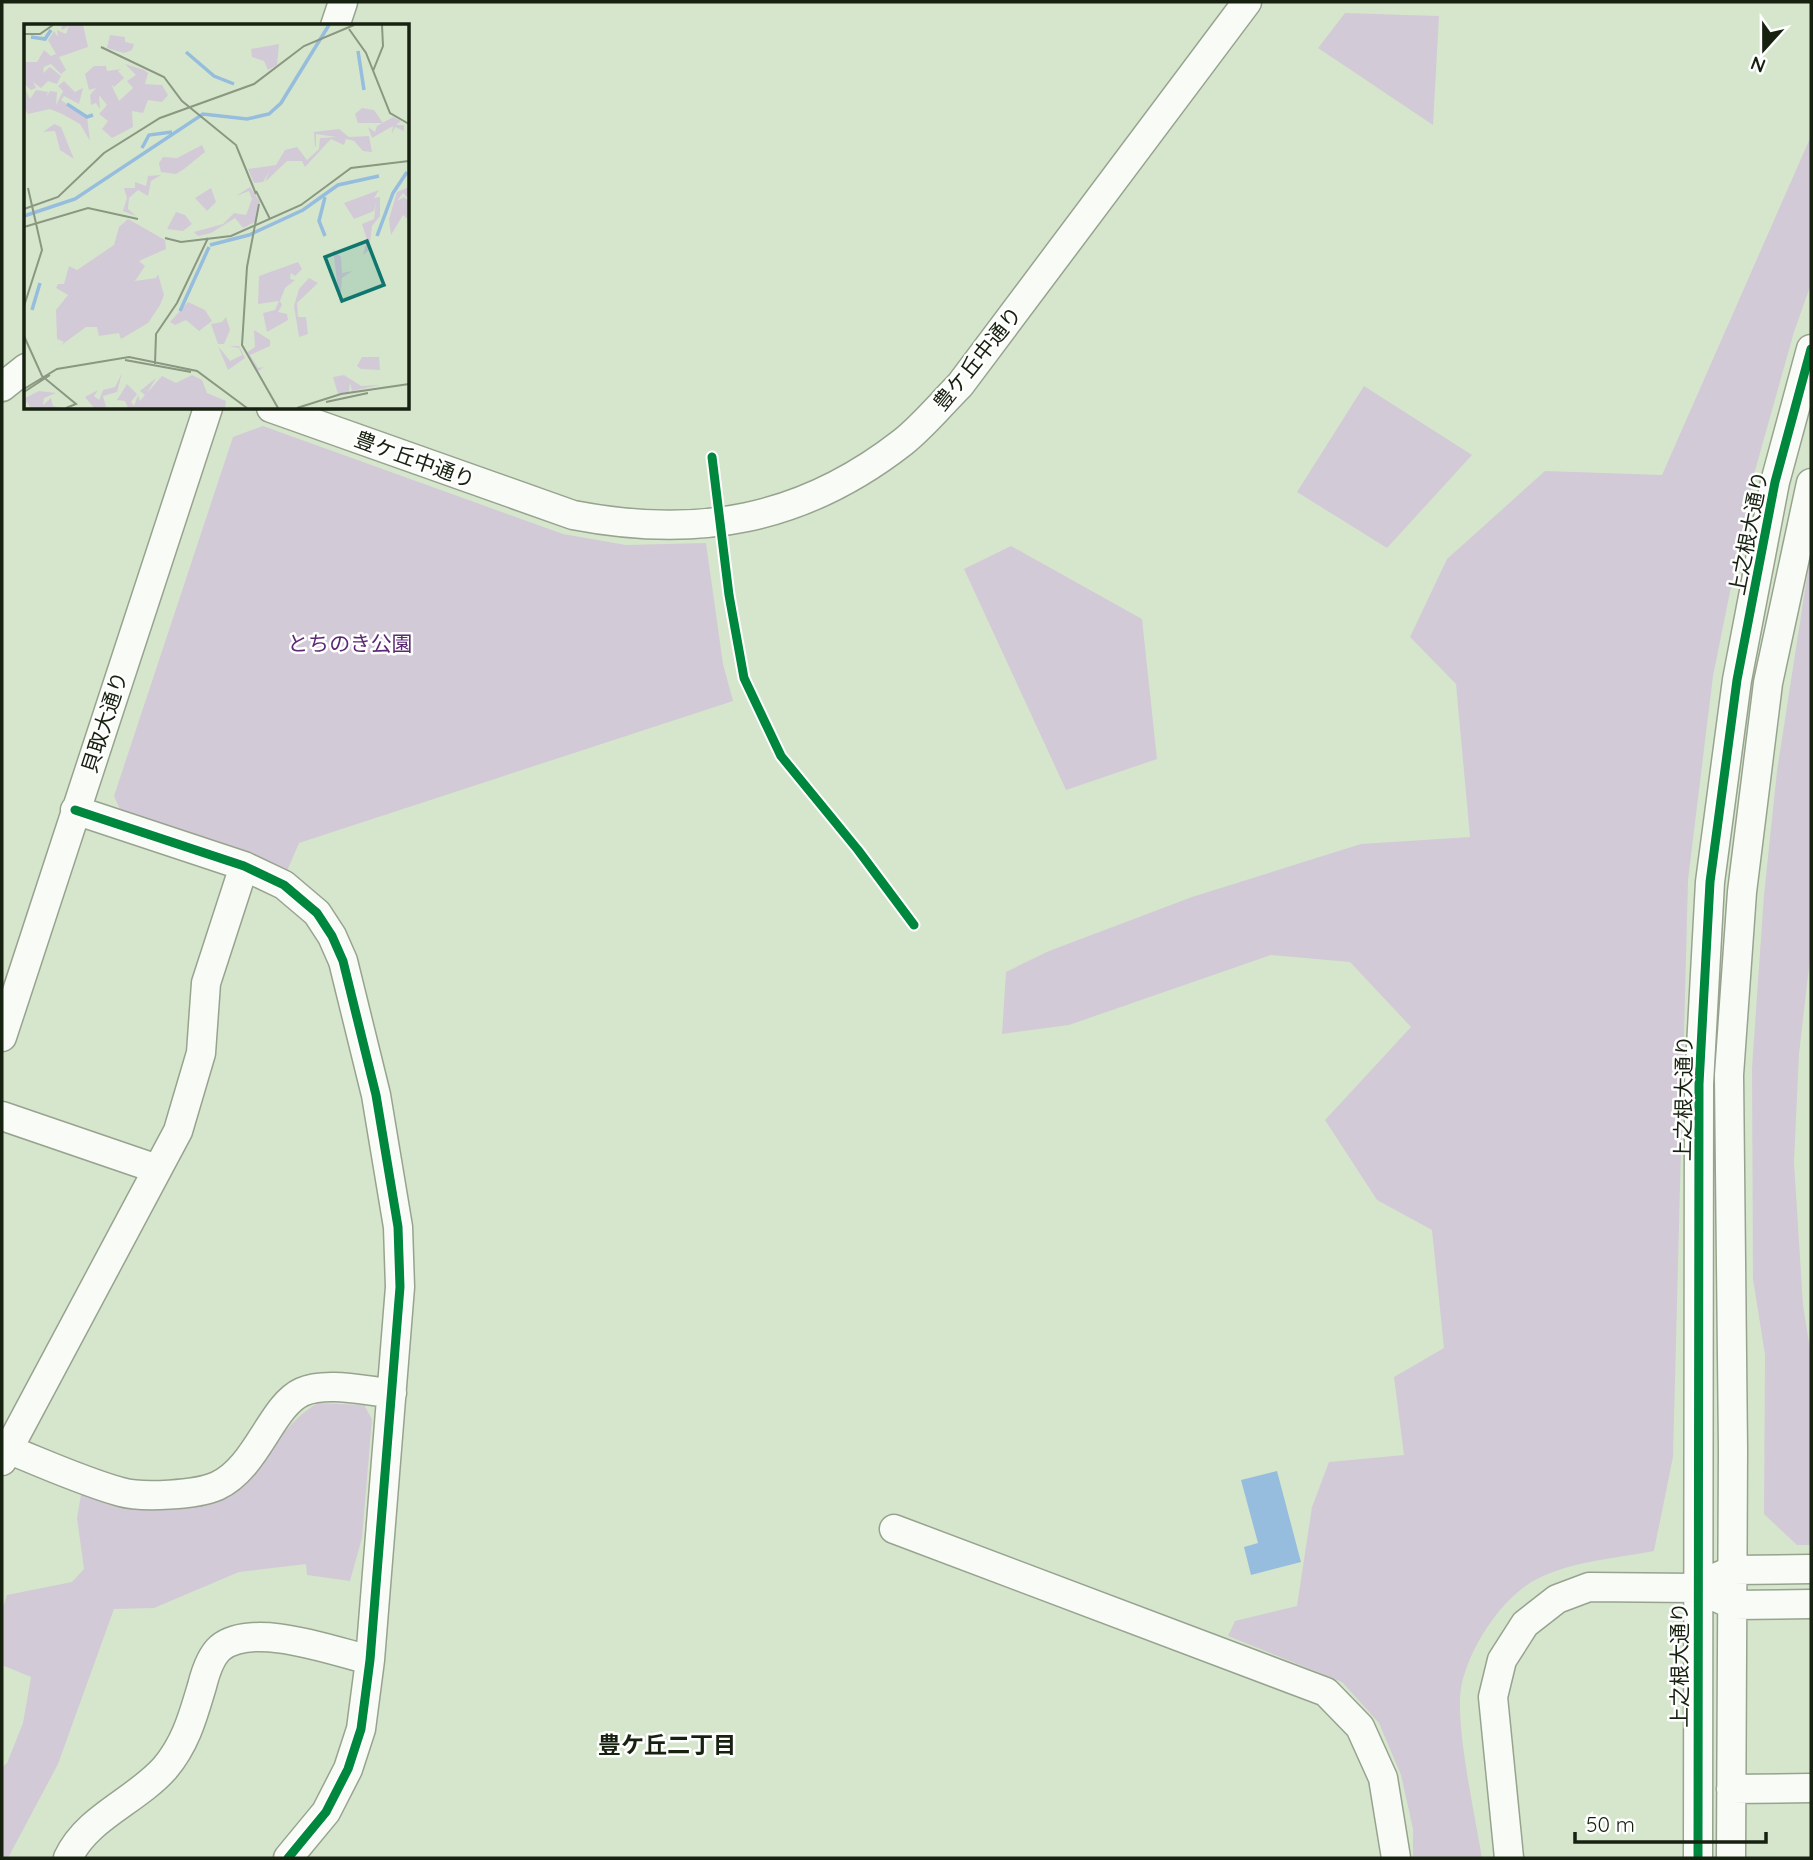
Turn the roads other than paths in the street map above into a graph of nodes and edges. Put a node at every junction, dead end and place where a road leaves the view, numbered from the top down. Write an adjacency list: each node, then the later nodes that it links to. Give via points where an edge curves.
1 (343, 2): 3 (street)
2 (1247, 2): 8 (street, 豊ケ丘中通り, via 960,385 905,440 812,498 756,517 710,525 608,522 573,515)
3 (336, 24)
4 (1811, 349): 20 (street, 上之根大通り, via 1775,482 1740,667 1710,882 1699,1084)
5 (24, 370): 6 (street)
6 (2, 387)
7 (207, 410): 10 (street, 貝取大通り)
8 (277, 410)
9 (1811, 483): 19 (street, via 1768,683 1742,892 1730,1075)
10 (75, 810): 11 (street); 12 (street, 貝取大通り)
11 (244, 866): 14 (street, via 206,983 197,1066 178,1131); 15 (street, via 302,898 332,936 343,961 376,1096 398,1227 400,1287)
12 (2, 1037)
13 (2, 1116): 14 (street)
14 (157, 1170): 16 (street)
15 (392, 1393): 16 (street, via 327,1388 302,1392 287,1405 245,1465 216,1486 180,1494 124,1493); 23 (street)
16 (4, 1452)
17 (894, 1529): 28 (street, via 1326,1692 1360,1727 1383,1778)
18 (1811, 1569): 19 (street)
19 (1733, 1570): 20 (street); 22 (street)
20 (1696, 1588): 22 (street); 29 (street, via 1589,1587 1556,1600 1525,1624 1502,1660 1493,1697); 30 (street, 上之根大通り)
21 (1811, 1604): 22 (street)
22 (1733, 1605): 25 (street)
23 (370, 1660): 26 (street, via 263,1635 232,1640 218,1649 176,1756 89,1830); 27 (street, via 361,1730 348,1769 326,1812)
24 (1811, 1788): 25 (street)
25 (1731, 1789): 31 (street)
26 (68, 1858)
27 (288, 1858)
28 (1396, 1858)
29 (1509, 1858)
30 (1698, 1858)
31 (1731, 1858)

